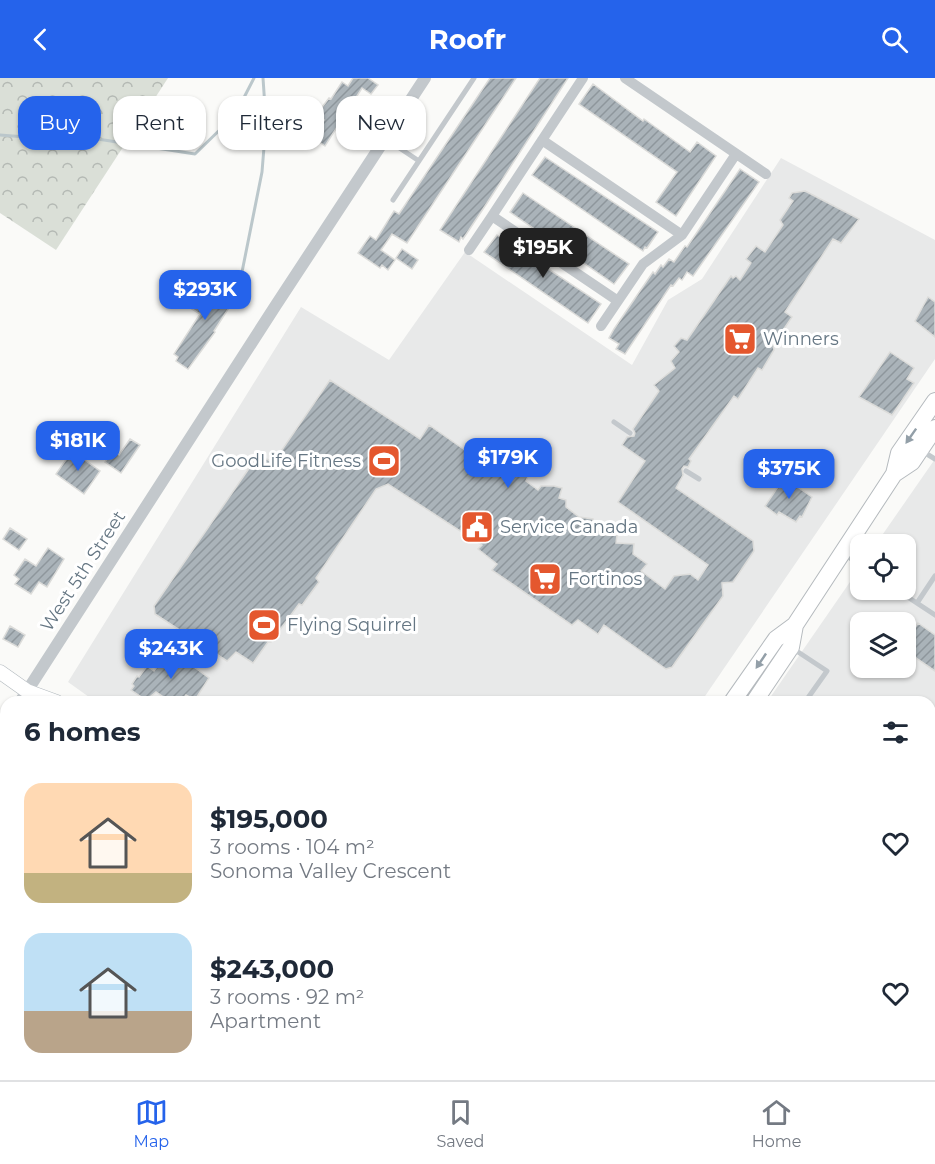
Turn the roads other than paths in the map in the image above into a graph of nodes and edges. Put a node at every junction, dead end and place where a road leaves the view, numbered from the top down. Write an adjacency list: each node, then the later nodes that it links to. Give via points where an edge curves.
1 (425, 78): 5 (street, West 5th Street)
2 (474, 78): 10 (lane)
3 (583, 78): 6 (street)
4 (625, 78): 9 (street)
5 (413, 96)
6 (542, 140): 13 (street); 14 (street)
7 (377, 150): 37 (street, West 5th Street)
8 (403, 150): 10 (lane)
9 (736, 154): 11 (street); 14 (street)
10 (419, 161): 12 (lane)
11 (766, 174)
12 (393, 200)
13 (492, 216): 15 (street); 16 (street)
14 (682, 235): 16 (street, via 643,264)
15 (469, 250)
16 (618, 301): 17 (street)
17 (601, 326)
18 (935, 401): 25 (main road, one-way to 25, via 899,453)
19 (614, 422): 21 (lane)
20 (935, 428): 22 (main road)
21 (630, 433)
22 (920, 450): 23 (lane); 25 (main road, via 912,462)
23 (935, 459)
24 (686, 471): 26 (lane)
25 (894, 474): 27 (main road)
26 (699, 479)
27 (842, 553): 28 (lane); 33 (main road)
28 (850, 558)
29 (935, 576): 31 (lane)
30 (912, 600): 31 (lane)
31 (917, 603): 32 (lane)
32 (935, 615)
33 (795, 626): 34 (main road); 38 (main road, one-way to 38, via 776,639)
34 (791, 647): 39 (main road); 40 (lane, via 827,671)
35 (0, 672): 36 (main road)
36 (26, 696)
37 (29, 696)
38 (736, 696)
39 (758, 696)
40 (809, 696)

